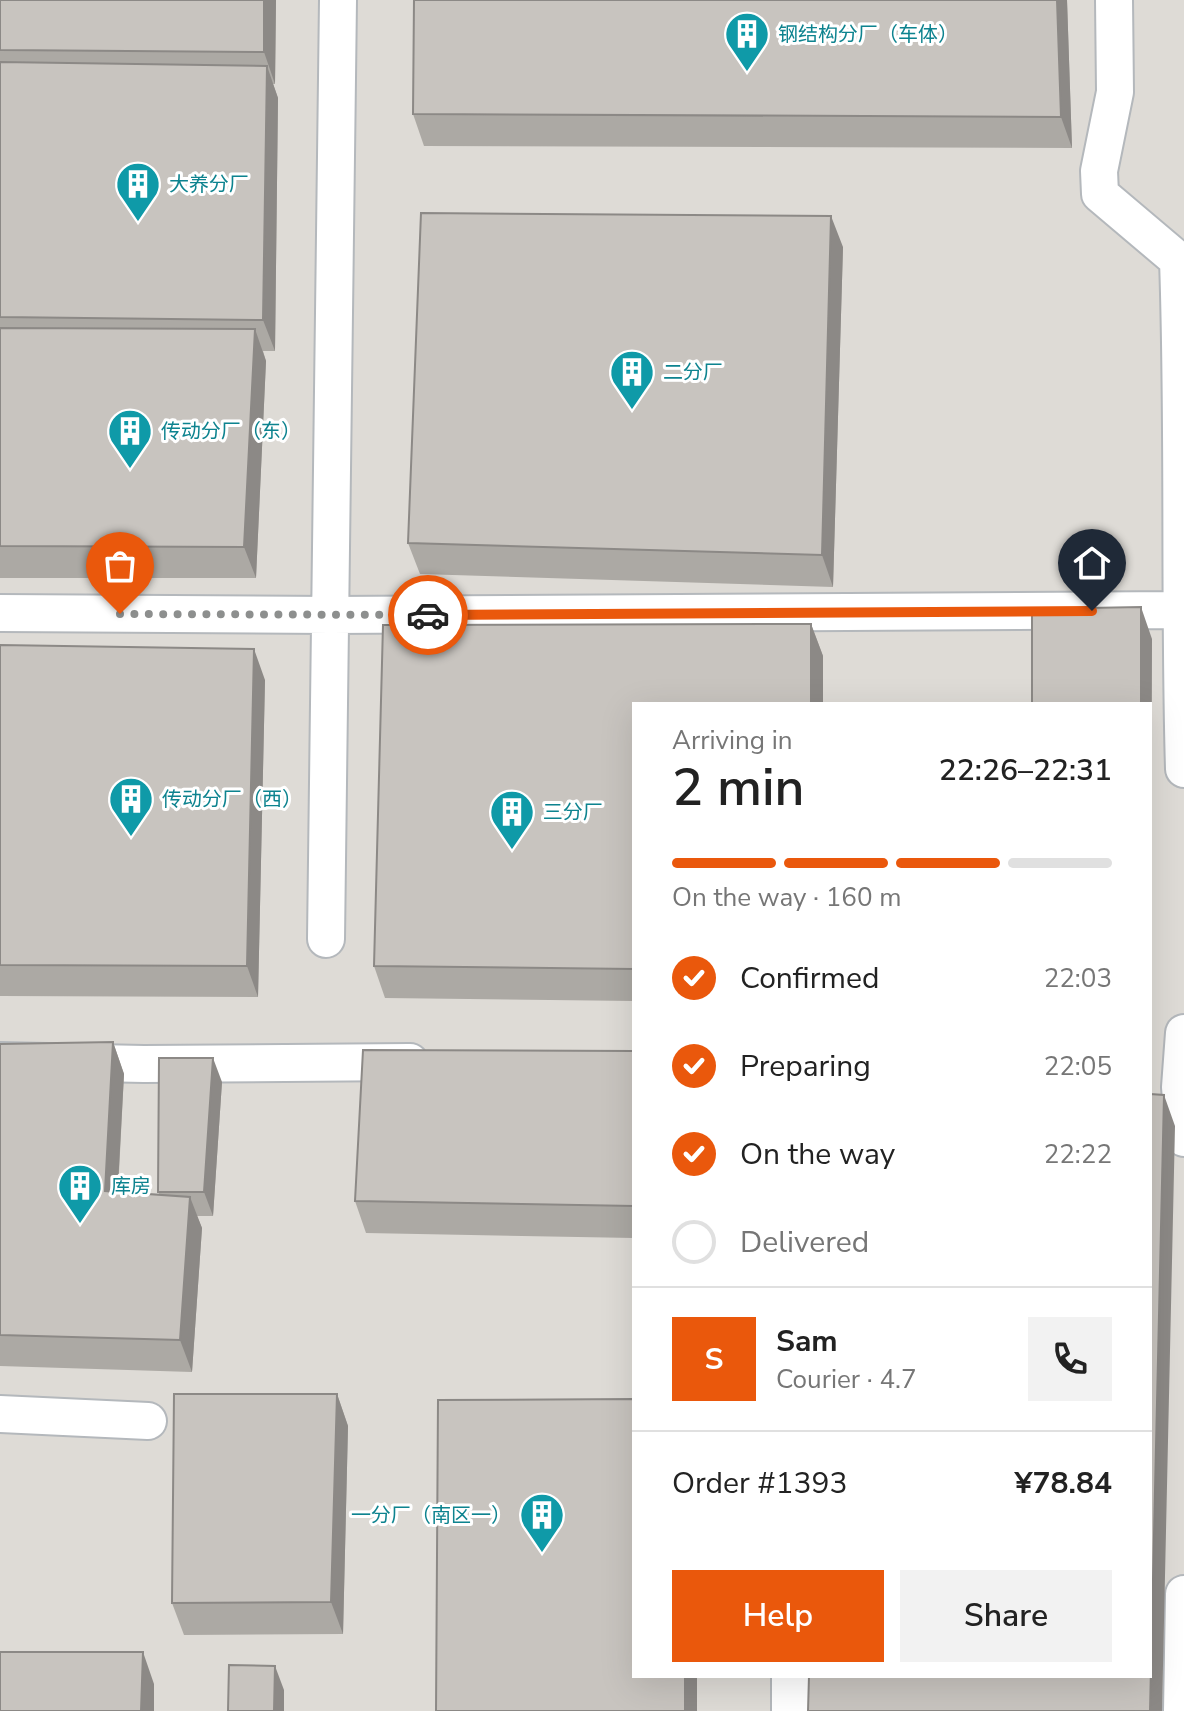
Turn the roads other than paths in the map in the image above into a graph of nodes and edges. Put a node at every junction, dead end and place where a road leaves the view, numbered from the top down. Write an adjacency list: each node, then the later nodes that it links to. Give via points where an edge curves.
1 (338, 0): 5 (street)
2 (1114, 0): 3 (street, via 1115,92 1099,171 1100,194 1178,260 1183,377)
3 (1179, 610): 5 (street); 6 (street)
4 (0, 613): 5 (street)
5 (331, 615): 7 (street)
6 (1184, 769)
7 (326, 939)
8 (1184, 1033): 11 (street)
9 (0, 1061): 10 (street)
10 (448, 1062)
11 (1171, 1087): 12 (street)
12 (1184, 1138)
13 (0, 1414): 14 (street)
14 (148, 1421)
15 (1184, 1594): 18 (street)
16 (790, 1678): 17 (street)
17 (790, 1711)
18 (1182, 1711)

